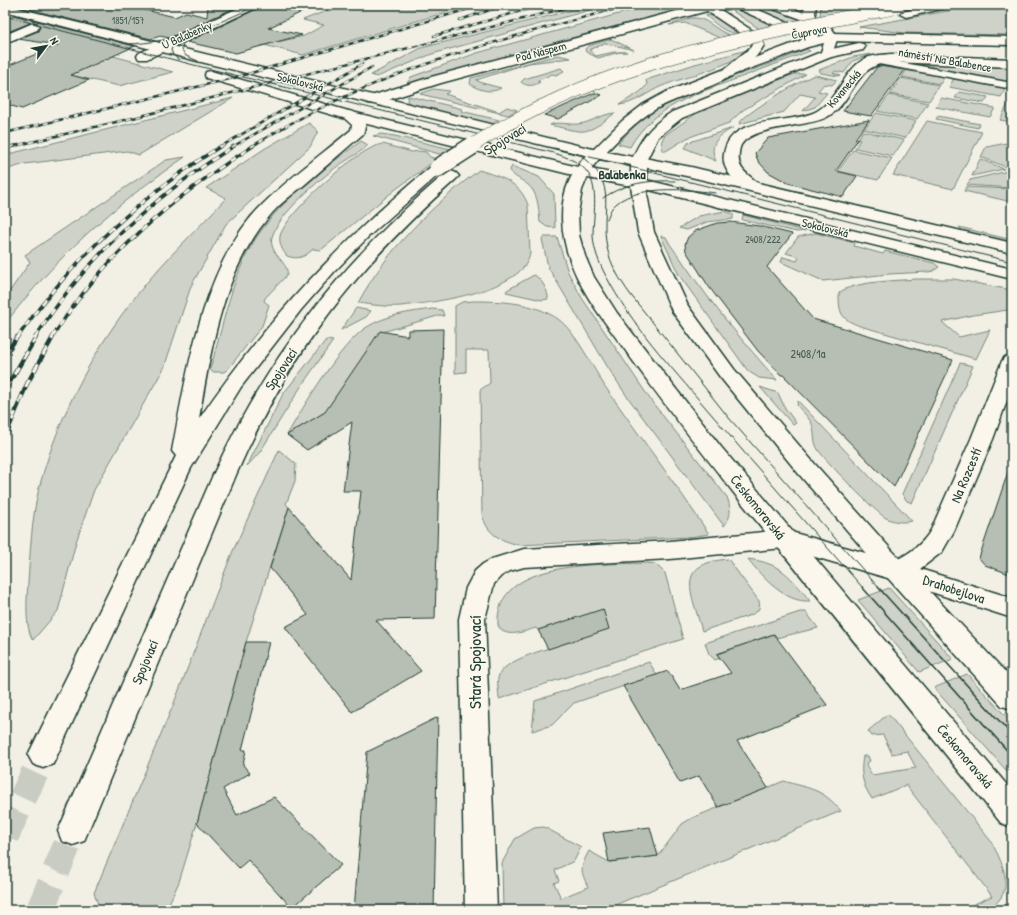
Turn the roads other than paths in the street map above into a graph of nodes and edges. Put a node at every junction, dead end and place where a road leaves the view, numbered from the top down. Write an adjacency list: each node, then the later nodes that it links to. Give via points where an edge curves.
1 (254, 5): 16 (main road, U Balabenky)
2 (738, 5): 15 (main road)
3 (772, 5): 9 (main road)
4 (810, 5): 9 (main road)
5 (948, 5): 8 (main road, Čuprova)
6 (707, 6): 24 (main road, via 746,30 758,42 755,50); 26 (main road, Pod Náspem, via 436,80)
7 (5, 8): 16 (main road, Sokolovská)
8 (909, 9): 20 (main road, Čuprova); 20 (main road, Čuprova, bridge, via 894,8 762,33)
9 (810, 18): 13 (main road); 15 (main road); 15 (main road, via 824,25)
10 (5, 20): 11 (main road)
11 (33, 27): 12 (main road); 19 (main road)
12 (5, 39)
13 (900, 39): 14 (main road); 15 (main road)
14 (1012, 41)
15 (821, 42): 18 (main road); 24 (main road); 29 (main road, Čuprova, via 678,115 658,128 647,140)
16 (165, 45): 19 (main road, U Balabenky); 26 (main road, Sokolovská)
17 (1012, 50): 18 (main road)
18 (873, 53): 21 (main road, Kovanecká, via 891,58); 25 (street, náměstí Na Balabence); 33 (main road, Kovanecká, via 834,103 822,114 758,128 736,140 731,150 733,167 742,179)
19 (143, 56): 22 (main road)
20 (668, 61): 30 (main road, Spojovací, via 548,114)
21 (1012, 63)
22 (174, 64)
23 (196, 70): 27 (main road, Sokolovská)
24 (730, 72): 28 (main road, via 671,95 648,107)
25 (1012, 86)
26 (374, 100): 28 (main road, Sokolovská)
27 (348, 115): 31 (main road, Sokolovská); 37 (main road, via 359,124 358,131 268,208 257,220 233,258 217,297 199,362)
28 (596, 154): 29 (main road, Sokolovská); 31 (main road)
29 (639, 162): 32 (main road, Čuprova); 33 (main road, Sokolovská)
30 (444, 172): 37 (main road, Spojovací, via 382,214 321,277 230,388 202,428); 44 (main road, Spojovací, via 329,298 269,386 221,484)
31 (581, 172): 32 (main road, Sokolovská); 38 (main road, Českomoravská, via 570,206 570,231 577,257 590,286 669,396)
32 (638, 183): 35 (main road, Sokolovská); 39 (main road, via 646,232 679,307 727,373)
33 (753, 186): 34 (main road, Sokolovská)
34 (1012, 248)
35 (1012, 274)
36 (1012, 361): 39 (main road, Na Rozcestí, via 942,531 933,546 916,561)
37 (180, 468): 42 (main road, Spojovací)
38 (784, 540): 39 (main road, Drahobejlova); 43 (main road, Českomoravská); 45 (main road, Stará Spojovací, via 670,550 524,558 501,565 484,578 472,619)
39 (896, 571): 40 (main road, Drahobejlova); 41 (main road)
40 (1012, 608)
41 (1012, 698)
42 (43, 755)
43 (1012, 813)
44 (73, 831)
45 (482, 910)

